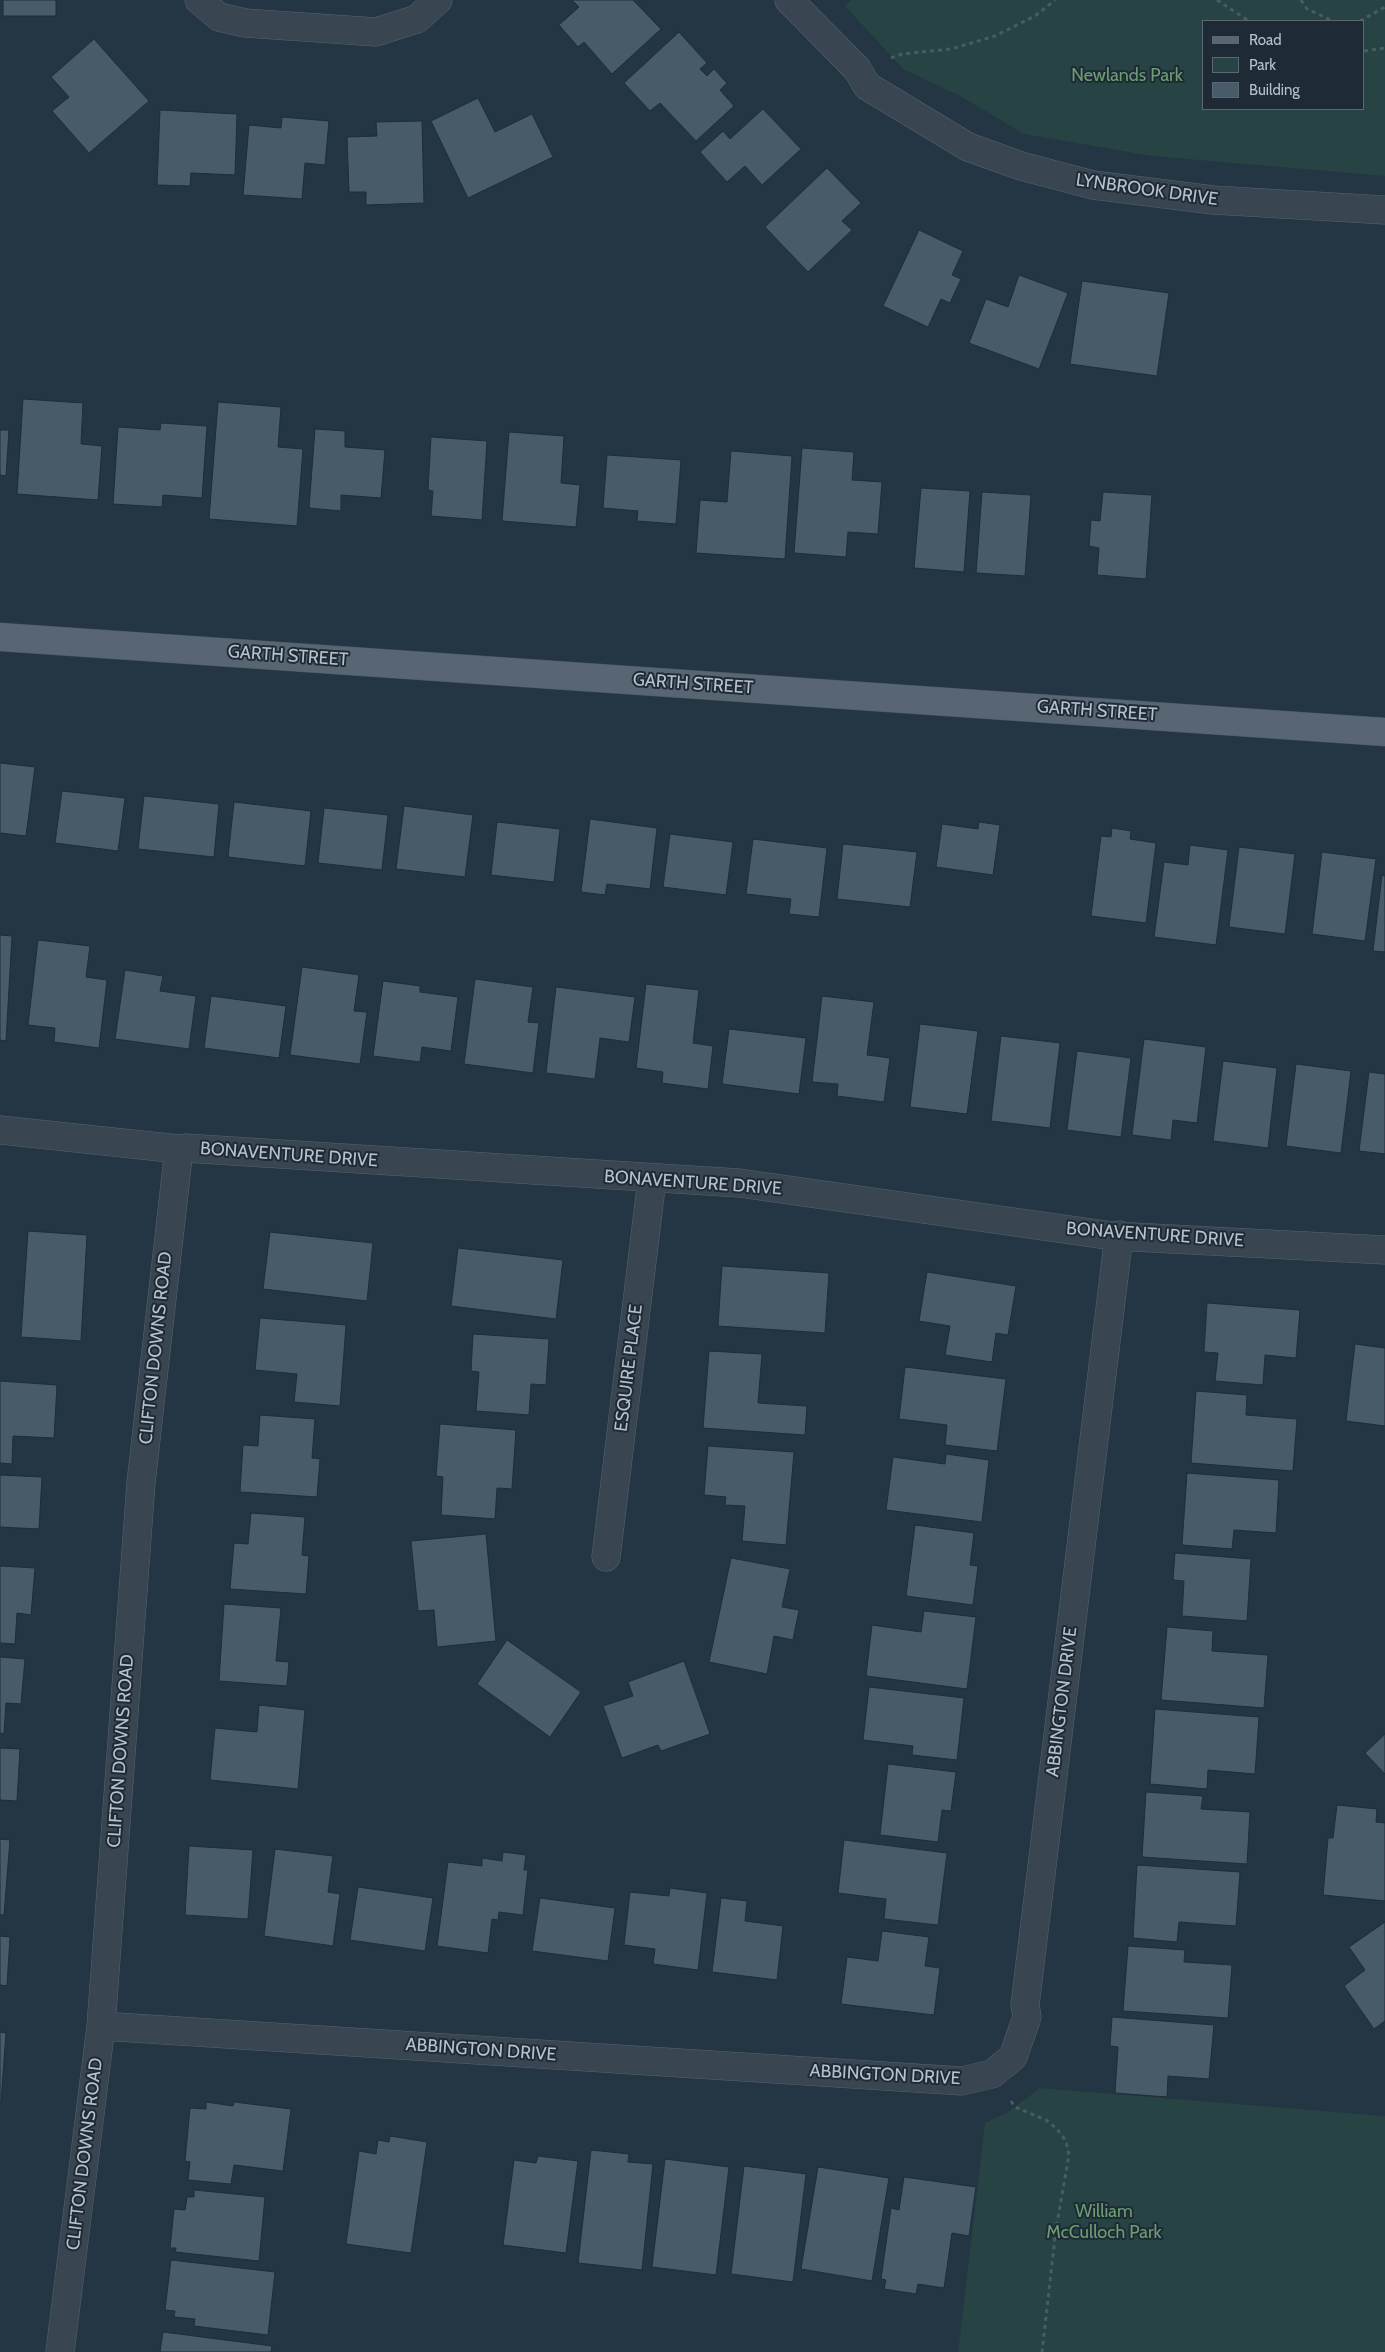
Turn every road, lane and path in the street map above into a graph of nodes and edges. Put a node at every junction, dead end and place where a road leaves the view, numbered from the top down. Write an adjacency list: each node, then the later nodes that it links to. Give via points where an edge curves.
1 (199, 0): 2 (street, via 219,17 245,23 376,32 417,19)
2 (438, 0)
3 (789, 0): 13 (street, LYNBROOK DRIVE)
4 (1055, 0): 13 (path, via 1036,16 995,36 951,49 902,54)
5 (1217, 0): 8 (path)
6 (1301, 0): 9 (path, via 1307,9)
7 (1385, 7): 10 (path)
8 (1247, 20)
9 (1331, 20)
10 (1362, 20)
11 (1385, 48): 12 (path)
12 (1365, 51)
13 (857, 69): 14 (street, LYNBROOK DRIVE, via 867,86 968,147 1067,179 1094,186 1194,198)
14 (1385, 210)
15 (0, 637): 16 (main road, GARTH STREET)
16 (1385, 732)
17 (0, 1130): 18 (street, BONAVENTURE DRIVE)
18 (178, 1149): 19 (street, BONAVENTURE DRIVE); 23 (street, CLIFTON DOWNS ROAD, via 141,1483)
19 (652, 1179): 20 (street, BONAVENTURE DRIVE, via 739,1183); 22 (street, ESQUIRE PLACE)
20 (1119, 1235): 21 (street, BONAVENTURE DRIVE); 24 (street, ABBINGTON DRIVE, via 1025,2005 1027,2017 1013,2057)
21 (1385, 1250)
22 (606, 1557)
23 (101, 2026): 24 (street, ABBINGTON DRIVE, via 962,2081); 25 (street, CLIFTON DOWNS ROAD)
24 (992, 2074): 26 (path, via 1015,2107 1046,2120 1057,2129 1066,2141 1069,2155 1056,2229)
25 (60, 2352)
26 (1042, 2352)

